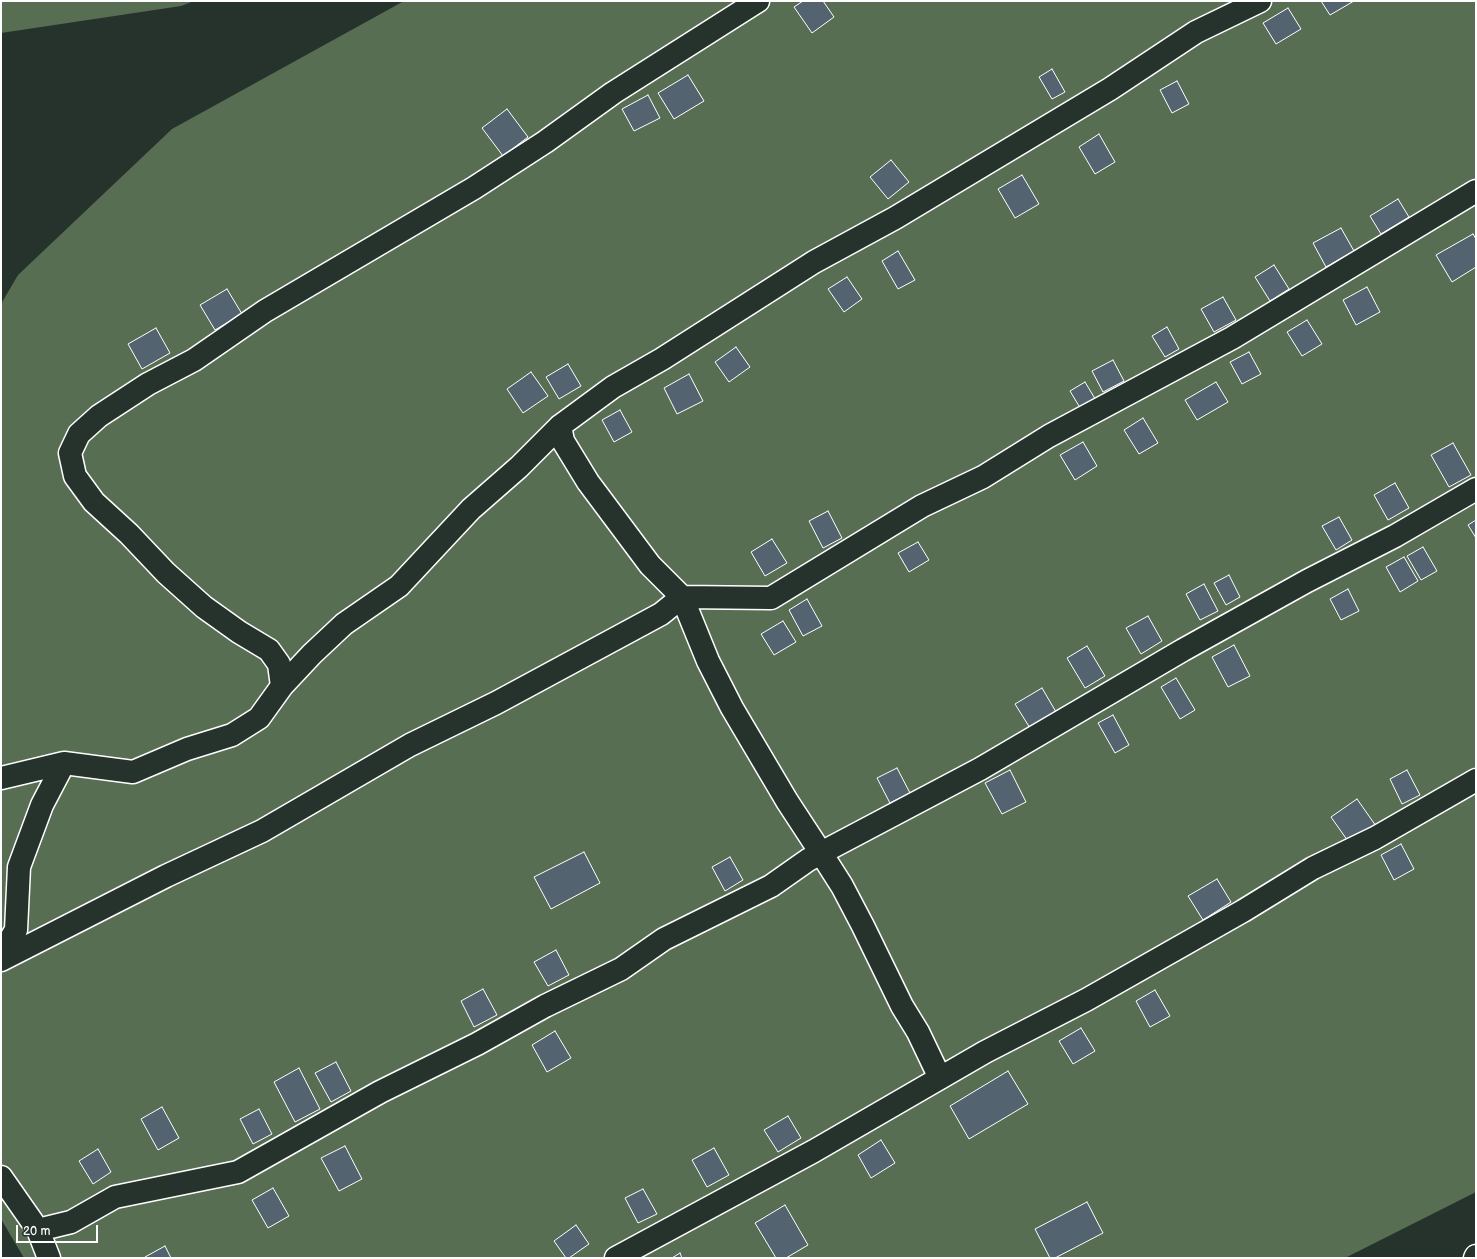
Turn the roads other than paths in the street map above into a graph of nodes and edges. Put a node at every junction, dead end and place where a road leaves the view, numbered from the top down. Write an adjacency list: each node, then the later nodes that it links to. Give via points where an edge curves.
1 (758, 1): 7 (street, via 613,93 545,142 474,188 265,311 194,360 148,384 99,416 79,434 70,453 75,476 94,502 204,607 269,650 279,664)
2 (1260, 1): 4 (street, via 1196,32 1110,89 895,218 814,262 662,359 613,387)
3 (1476, 191): 6 (street, via 1232,338 1049,436 983,477 922,506 771,598)
4 (560, 426): 6 (street, via 563,441 588,482 650,565); 7 (street, via 520,467 472,509 399,586 344,624)
5 (1476, 489): 11 (street, via 1395,536 1307,581 1183,650 980,769)
6 (682, 597): 11 (street, via 708,661 732,708); 13 (street, via 661,614 496,703 410,745 262,831 166,876)
7 (282, 686): 8 (street, via 258,718 232,735 186,749 133,772)
8 (64, 763): 9 (street); 12 (street, via 42,805 20,867 16,930)
9 (1, 778)
10 (1476, 780): 14 (street, via 1375,838 1313,868 1086,1000)
11 (821, 853): 14 (street, via 842,886); 16 (street, via 771,886 664,940 621,969 380,1092 238,1172 115,1197 71,1222)
12 (1, 955)
13 (1, 960)
14 (940, 1078): 18 (street, via 814,1152)
15 (1, 1177): 16 (street)
16 (38, 1230): 17 (street)
17 (49, 1258)
18 (616, 1258)

